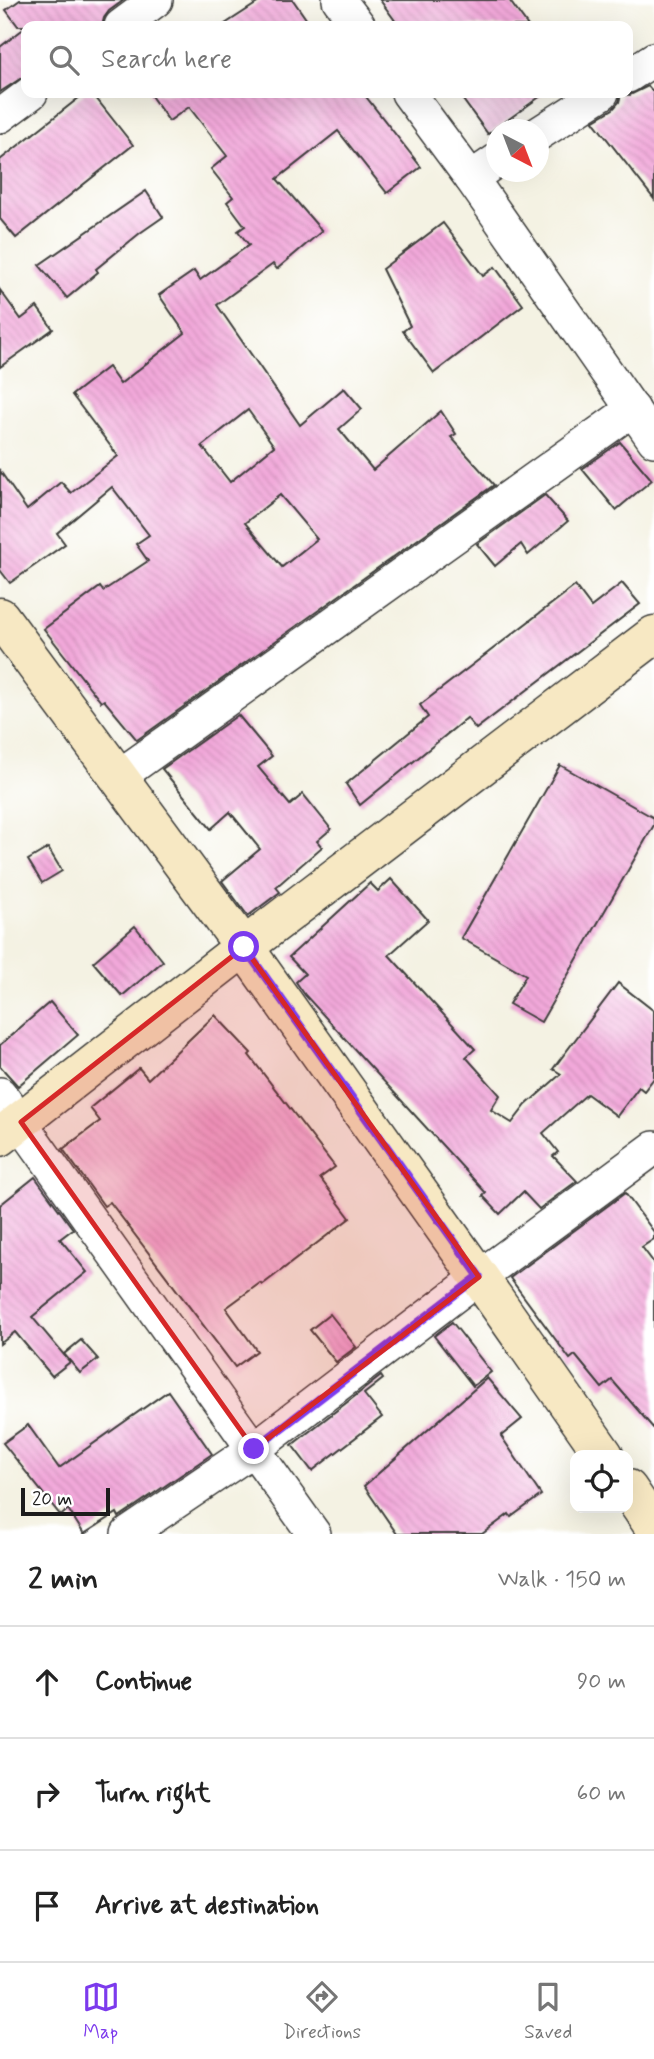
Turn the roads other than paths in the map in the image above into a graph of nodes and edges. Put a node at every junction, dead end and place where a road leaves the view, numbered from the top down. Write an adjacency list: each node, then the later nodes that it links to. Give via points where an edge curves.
1 (156, 0): 3 (street)
2 (339, 0): 4 (street)
3 (128, 21)
4 (355, 21)
5 (654, 59): 6 (street)
6 (633, 73)
7 (24, 98): 10 (street)
8 (413, 98): 12 (street)
9 (594, 98): 11 (street)
10 (0, 116)
11 (549, 127)
12 (484, 169): 13 (street)
13 (633, 409): 14 (street); 17 (street)
14 (654, 440)
15 (0, 617): 17 (street)
16 (654, 635): 18 (street)
17 (118, 777): 18 (street)
18 (244, 947): 19 (street); 21 (street)
19 (7, 1118): 22 (street)
20 (654, 1148): 21 (street)
21 (479, 1276): 22 (street); 23 (street)
22 (254, 1449): 26 (street); 27 (street)
23 (601, 1450)
24 (633, 1496): 25 (street)
25 (654, 1527)
26 (128, 1534)
27 (314, 1534)

